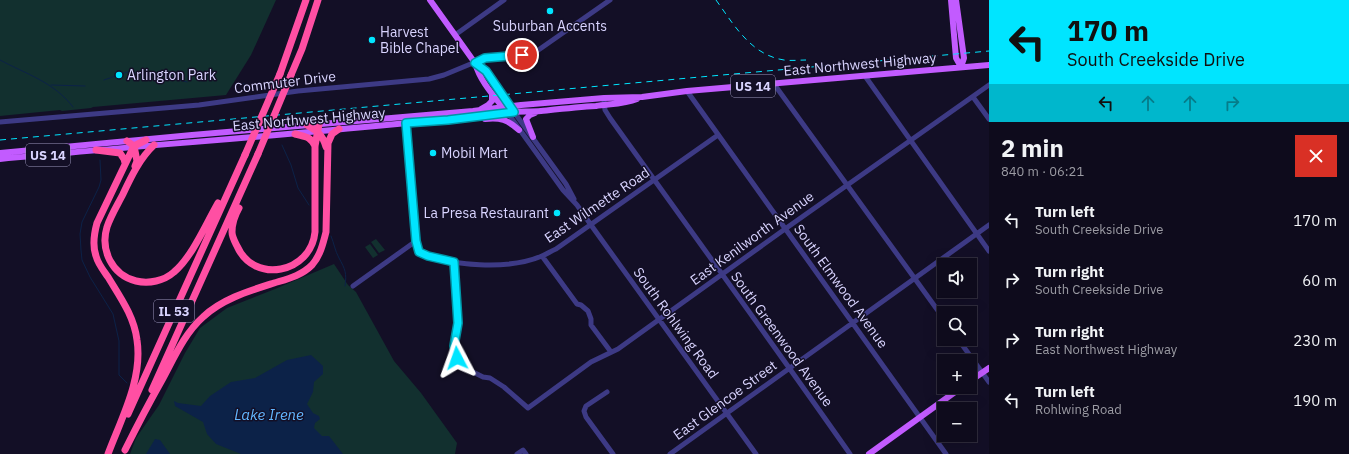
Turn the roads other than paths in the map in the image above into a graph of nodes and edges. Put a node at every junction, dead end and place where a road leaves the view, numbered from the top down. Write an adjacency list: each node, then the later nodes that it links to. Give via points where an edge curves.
1 (306, 0): 48 (highway, IL 53, bridge, via 280,74)
2 (318, 0): 47 (highway, IL 53, bridge, via 302,48)
3 (430, 0): 8 (main road)
4 (504, 0): 8 (street)
5 (610, 0): 9 (street, Commuter Drive, via 537,52 530,55 485,58)
6 (951, 0): 11 (main road, via 956,58)
7 (956, 0): 11 (main road, via 964,58)
8 (455, 35): 9 (main road)
9 (475, 63): 16 (main road, via 478,74); 21 (main road, via 486,71); 27 (street, Commuter Drive, via 429,79 291,92 199,105)
10 (989, 65): 11 (main road, US 14)
11 (961, 67): 12 (main road, East Northwest Highway / US 14)
12 (864, 76): 13 (main road, East Northwest Highway / US 14); 36 (street)
13 (774, 84): 15 (main road, East Northwest Highway / US 14); 51 (street)
14 (989, 85): 18 (street, East Kenilworth Avenue)
15 (687, 91): 17 (main road, East Northwest Highway / US 14); 33 (street, South Elmwood Avenue)
16 (492, 94): 21 (main road); 22 (main road, via 492,101 488,105)
17 (642, 97): 19 (main road, East Northwest Highway / US 14); 20 (main road, East Northwest Highway / US 14)
18 (973, 97): 24 (street); 36 (street, East Kenilworth Avenue)
19 (604, 98): 20 (street, South Greenwood Avenue); 21 (main road, East Northwest Highway / US 14)
20 (605, 105): 23 (main road, East Northwest Highway / US 14); 49 (street, South Greenwood Avenue, via 610,118)
21 (509, 110): 22 (main road, East Northwest Highway / US 14); 23 (main road, East Northwest Highway / US 14); 26 (main road, East Northwest Highway / US 14); 31 (street, South Rohlwing Road); 34 (street, South Rohlwing Road)
22 (473, 111): 25 (main road, East Northwest Highway / US 14)
23 (541, 111): 34 (main road, via 530,114 526,119)
24 (989, 119)
25 (406, 120): 26 (main road, East Northwest Highway / US 14); 29 (main road, East Northwest Highway / US 14); 30 (main road, East Northwest Highway / US 14); 57 (street)
26 (448, 120): 31 (main road, via 454,122 498,118)
27 (0, 122)
28 (307, 125): 29 (highway); 35 (main road, East Northwest Highway / US 14)
29 (318, 127): 30 (main road, East Northwest Highway / US 14); 32 (main road, East Northwest Highway / US 14); 40 (highway); 42 (highway)
30 (339, 129): 42 (highway, via 330,137)
31 (520, 130): 52 (street, South Rohlwing Road, via 563,190)
32 (295, 134): 38 (main road, East Northwest Highway / US 14); 40 (highway, via 310,138)
33 (718, 135): 49 (street, East Wilmette Road); 55 (street, South Elmwood Avenue)
34 (532, 137): 52 (street, South Rohlwing Road, via 566,184)
35 (146, 140): 37 (main road, East Northwest Highway / US 14); 39 (highway)
36 (910, 140): 51 (street, East Kenilworth Avenue); 56 (street)
37 (127, 141): 39 (highway); 44 (main road, East Northwest Highway / US 14)
38 (154, 145): 39 (main road, East Northwest Highway / US 14); 50 (highway, via 144,155)
39 (134, 146): 41 (main road, East Northwest Highway / US 14); 46 (highway); 50 (highway, via 137,161)
40 (315, 146): 47 (highway, via 315,238 308,254 285,269 265,269 252,264 240,253 233,238 235,216)
41 (96, 150): 44 (main road, East Northwest Highway / US 14); 46 (highway, via 120,153)
42 (327, 151): 78 (highway, via 326,232 317,258 298,275 222,302 196,323 179,347)
43 (0, 153): 44 (main road, East Northwest Highway / US 14)
44 (30, 153): 45 (main road, East Northwest Highway / US 14)
45 (0, 159)
46 (125, 163): 79 (highway, via 94,235 98,261 133,322 138,352 131,393)
47 (253, 165): 78 (highway, IL 53)
48 (238, 168): 50 (highway, via 187,257 174,272 151,282 136,281 122,276 106,254 108,225); 79 (highway, IL 53)
49 (654, 180): 53 (street, East Wilmette Road); 61 (street, South Greenwood Avenue)
50 (129, 182)
51 (847, 185): 55 (street, East Kenilworth Avenue); 62 (street)
52 (577, 205): 53 (street, South Rohlwing Road)
53 (591, 225): 59 (street, East Wilmette Road); 65 (street, South Rohlwing Road)
54 (989, 225): 56 (street, East Glencoe Street)
55 (785, 229): 61 (street, East Kenilworth Avenue); 66 (street, South Elmwood Avenue)
56 (977, 234): 58 (street); 62 (street, East Glencoe Street)
57 (416, 241): 60 (street, East Wilmette Road, via 419,252); 63 (street)
58 (989, 251)
59 (542, 256): 60 (street, East Wilmette Road, via 491,265); 68 (street, via 577,304 588,310 591,325)
60 (454, 262): 68 (street, East Kenilworth Avenue, via 458,323 454,346 457,358 463,367 490,378 528,408 591,362)
61 (721, 274): 65 (street, East Kenilworth Avenue); 69 (street, South Greenwood Avenue)
62 (914, 278): 64 (street); 66 (street, East Glencoe Street)
63 (352, 286)
64 (937, 309)
65 (659, 319): 68 (street, East Kenilworth Avenue); 76 (street, South Rohlwing Road)
66 (853, 323): 69 (street, East Glencoe Street); 77 (street, South Elmwood Avenue)
67 (963, 346): 71 (street)
68 (611, 352)
69 (790, 368): 76 (street, East Glencoe Street); 85 (street, South Greenwood Avenue)
70 (989, 368): 71 (main road)
71 (982, 372): 72 (main road); 73 (street)
72 (977, 376)
73 (989, 382)
74 (606, 392): 82 (street, via 586,406 584,411)
75 (952, 394): 77 (main road)
76 (726, 412): 83 (street, East Glencoe Street); 84 (street, South Rohlwing Road)
77 (920, 417): 86 (main road); 87 (street, South Elmwood Avenue)
78 (124, 452)
79 (109, 454)
80 (517, 454): 81 (street, via 523,450)
81 (526, 454)
82 (613, 454)
83 (670, 454)
84 (756, 454)
85 (850, 454)
86 (869, 454)
87 (946, 454)

